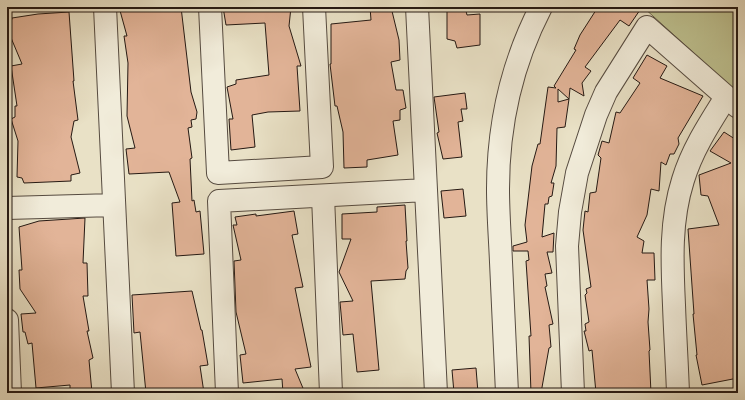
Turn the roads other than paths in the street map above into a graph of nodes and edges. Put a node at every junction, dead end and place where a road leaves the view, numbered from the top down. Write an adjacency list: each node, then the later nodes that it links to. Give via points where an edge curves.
1 (105, 7): 9 (street)
2 (210, 7): 3 (street, via 218,172 322,168)
3 (314, 7)
4 (417, 7): 7 (street)
5 (541, 7): 17 (street, via 527,35 514,73 500,143 498,190)
6 (732, 102): 18 (street, via 647,28 606,92 588,136 577,173 570,212 567,246); 19 (street, via 701,137 683,180 674,221 673,277)
7 (426, 190): 8 (street); 16 (street)
8 (323, 196): 14 (street, via 219,201); 15 (street)
9 (114, 205): 10 (street); 13 (street)
10 (7, 208)
11 (7, 320): 12 (street)
12 (10, 393)
13 (123, 393)
14 (227, 393)
15 (331, 393)
16 (436, 393)
17 (507, 393)
18 (573, 393)
19 (678, 393)

